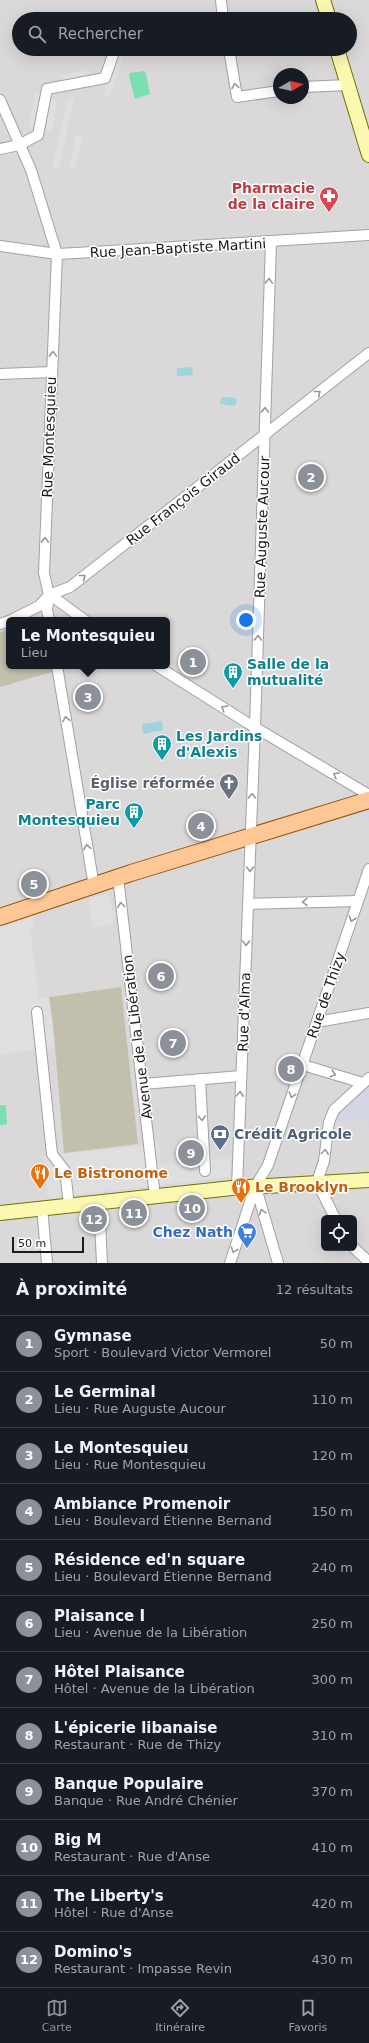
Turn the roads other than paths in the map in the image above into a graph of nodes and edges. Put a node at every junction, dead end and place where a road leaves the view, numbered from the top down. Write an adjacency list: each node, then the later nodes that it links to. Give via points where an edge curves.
1 (222, 0): 3 (street)
2 (323, 0): 4 (main road)
3 (223, 12)
4 (327, 12)
5 (112, 56): 12 (street, via 104,78 47,89 38,135)
6 (229, 56): 10 (street, one-way to 6, via 237,97)
7 (339, 56): 8 (main road)
8 (347, 85): 9 (street); 14 (main road)
9 (309, 87)
10 (273, 92)
11 (0, 100): 12 (street, Rue Montesquieu)
12 (19, 145): 13 (street); 20 (street, Rue Montesquieu, via 31,170)
13 (0, 149)
14 (369, 155)
15 (369, 228): 17 (street, Rue Jean-Baptiste Martini)
16 (369, 235): 17 (street, Rue Jean-Baptiste Martini)
17 (356, 236): 18 (street, Rue Jean-Baptiste Martini)
18 (271, 242): 20 (street, Rue Jean-Baptiste Martini); 24 (street, Rue Auguste Aucour, one-way to 18)
19 (0, 246): 20 (street, Rue Jean-Baptiste Martini)
20 (57, 254): 22 (street, Rue Montesquieu, one-way to 20)
21 (369, 353): 24 (street, Rue François Giraud, one-way to 21)
22 (52, 372): 23 (street); 25 (street, Rue Montesquieu, one-way to 22, via 44,573)
23 (0, 374)
24 (265, 435): 25 (street, Rue François Giraud, one-way to 24, via 70,587); 31 (street, Rue Auguste Aucour, one-way to 24)
25 (49, 595): 26 (street, Rue François Giraud, via 39,606); 27 (street, Rue Montesquieu); 28 (street)
26 (16, 617)
27 (48, 617)
28 (80, 617)
29 (57, 669): 37 (street, one-way to 29)
30 (162, 669): 31 (street, one-way to 30)
31 (255, 728): 32 (street, one-way to 31); 34 (street, Rue Auguste Aucour, one-way to 31)
32 (369, 795)
33 (369, 800): 34 (main road)
34 (251, 835): 36 (main road); 39 (street, Rue d'Alma, one-way to 39)
35 (369, 869): 38 (street, Rue de Thizy)
36 (118, 877): 37 (main road); 48 (street, Avenue de la Libération, one-way to 36)
37 (94, 886): 40 (main road)
38 (358, 901): 39 (street, one-way to 39); 43 (street, Rue de Thizy, one-way to 43)
39 (248, 904): 45 (street, Rue d'Alma, one-way to 45)
40 (0, 917)
41 (37, 1012): 56 (street, via 52,1154 65,1171)
42 (369, 1013): 43 (street)
43 (317, 1022): 44 (street, Rue de Thizy)
44 (303, 1065): 47 (street, one-way to 47); 52 (street, Rue de Thizy, one-way to 52, via 268,1165)
45 (241, 1076): 46 (street); 53 (street, Rue d'Alma, one-way to 45)
46 (200, 1079): 48 (street); 49 (street, one-way to 49)
47 (366, 1080): 51 (street, one-way to 47, via 324,1161 329,1122 334,1110)
48 (143, 1084): 54 (street, Avenue de la Libération)
49 (205, 1171)
50 (369, 1180): 51 (main road)
51 (316, 1182): 52 (main road); 59 (street)
52 (255, 1187): 53 (main road); 64 (street, Rue de Thizy, one-way to 64); 65 (street, one-way to 52)
53 (237, 1188): 54 (main road)
54 (155, 1197): 55 (main road)
55 (99, 1202): 56 (main road); 63 (street)
56 (69, 1205): 57 (main road)
57 (42, 1208): 58 (main road); 62 (street)
58 (0, 1213)
59 (333, 1215)
60 (357, 1251): 61 (street)
61 (369, 1262)
62 (48, 1263)
63 (102, 1263)
64 (230, 1263)
65 (278, 1263)

